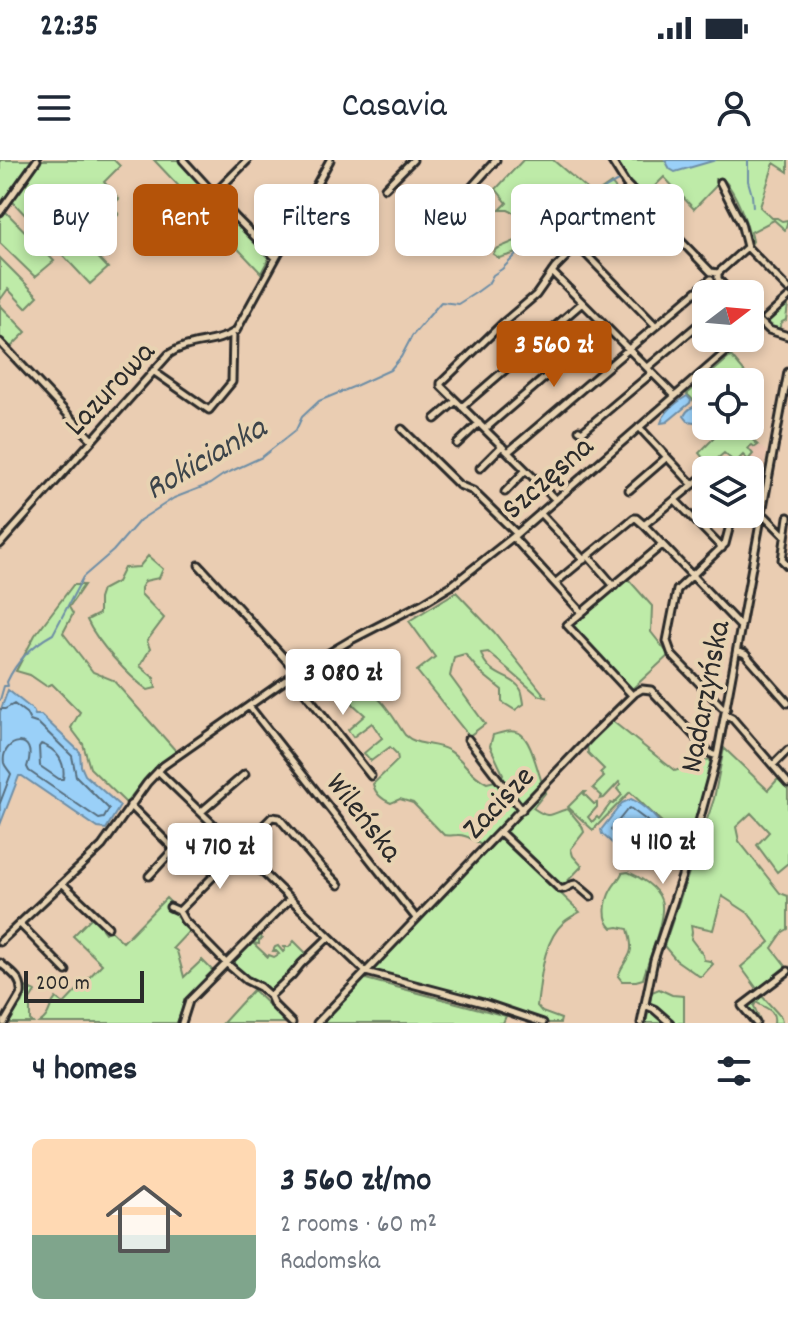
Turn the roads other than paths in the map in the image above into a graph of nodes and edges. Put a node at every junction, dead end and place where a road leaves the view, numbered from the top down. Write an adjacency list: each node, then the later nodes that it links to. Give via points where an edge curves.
1 (37, 160): 14 (street)
2 (183, 160): 9 (street)
3 (330, 160): 20 (street)
4 (413, 160): 13 (street)
5 (496, 160): 11 (street)
6 (611, 160): 12 (street)
7 (247, 161): 10 (street)
8 (720, 182): 17 (street)
9 (205, 184)
10 (224, 184)
11 (475, 184)
12 (627, 184)
13 (385, 188)
14 (0, 212)
15 (238, 219): 20 (street)
16 (684, 244): 22 (street)
17 (747, 247): 22 (street); 24 (street)
18 (568, 256): 21 (street)
19 (588, 256): 29 (street)
20 (276, 258): 32 (street)
21 (552, 272): 26 (street); 42 (street, via 533,299 441,383)
22 (715, 276): 23 (street); 29 (street)
23 (719, 280)
24 (788, 289)
25 (788, 298): 27 (street)
26 (582, 303): 30 (street); 43 (street)
27 (764, 319)
28 (764, 322): 33 (street, via 771,332)
29 (655, 325): 35 (street)
30 (605, 326): 35 (street); 48 (street)
31 (692, 331): 37 (street)
32 (233, 333): 38 (street, Lazurowa, via 175,350); 38 (street, via 232,382 209,410)
33 (788, 336)
34 (0, 342): 50 (street)
35 (628, 349): 37 (street); 53 (street)
36 (726, 352): 41 (street, Szczęsna)
37 (650, 370): 41 (street); 49 (street)
38 (153, 371): 50 (street, Lazurowa)
39 (788, 372): 40 (street, Nadarzyńska)
40 (787, 388): 63 (street, Nadarzyńska)
41 (675, 396): 46 (street, Szczęsna)
42 (456, 401): 43 (street); 44 (street)
43 (462, 407): 45 (street)
44 (435, 419)
45 (479, 423): 48 (street); 51 (street)
46 (639, 427): 54 (street); 61 (street, Szczęsna)
47 (402, 429): 70 (street)
48 (485, 429): 52 (street)
49 (579, 430)
50 (92, 440): 72 (street, Lazurowa)
51 (457, 444)
52 (502, 446): 53 (street); 55 (street)
53 (508, 452): 56 (street)
54 (667, 457): 57 (street); 59 (street)
55 (480, 468)
56 (525, 471): 60 (street); 61 (street)
57 (692, 484)
58 (692, 486): 62 (street)
59 (629, 490)
60 (505, 492)
61 (555, 499): 64 (street, Szczęsna)
62 (675, 500): 67 (street); 74 (street)
63 (764, 503)
64 (540, 513): 70 (street, Szczęsna); 75 (street)
65 (764, 515): 71 (street)
66 (788, 517): 71 (street)
67 (644, 525): 73 (street); 75 (street, via 634,518)
68 (730, 528): 74 (street)
69 (759, 528): 82 (street, Nadarzyńska)
70 (514, 535): 79 (street); 84 (street, Szczęsna, via 451,586)
71 (784, 535): 77 (street, via 782,560)
72 (0, 544)
73 (662, 545): 78 (street); 80 (street)
74 (722, 548): 78 (street)
75 (586, 559): 79 (street); 80 (street)
76 (199, 565): 84 (street)
77 (788, 566)
78 (692, 575): 82 (street); 88 (street, via 675,593 667,645)
79 (555, 583): 81 (street)
80 (614, 586): 81 (street)
81 (582, 613): 85 (street, via 567,625)
82 (741, 627): 83 (street, Nadarzyńska)
83 (737, 651): 86 (street); 88 (street, Nadarzyńska)
84 (295, 674): 87 (street, Szczęsna); 95 (street)
85 (632, 695): 91 (street, via 651,690); 98 (street, Zacisze)
86 (788, 703)
87 (249, 706): 93 (street, Szczęsna); 109 (street, Wileńska)
88 (726, 712): 91 (street, Nadarzyńska); 92 (street)
89 (468, 739): 98 (street)
90 (788, 750): 92 (street)
91 (717, 756): 120 (street, Nadarzyńska)
92 (773, 765): 96 (street)
93 (158, 771): 97 (street, Szczęsna); 99 (street)
94 (245, 774): 99 (street)
95 (371, 776)
96 (788, 783)
97 (130, 805): 102 (street, via 174,849); 103 (street, Szczęsna, via 102,846)
98 (522, 810): 100 (street, Zacisze)
99 (201, 812): 101 (street)
100 (500, 832): 105 (street, via 560,889 575,883); 109 (street, Zacisze)
101 (239, 850): 104 (street, via 272,817 279,818); 106 (street); 108 (street)
102 (149, 876)
103 (63, 884): 110 (street, Szczęsna); 111 (street)
104 (339, 885)
105 (591, 897)
106 (290, 899): 112 (street); 115 (street)
107 (170, 907): 108 (street)
108 (179, 911): 115 (street)
109 (417, 919): 118 (street, Zacisze)
110 (20, 924): 113 (street, Szczęsna); 116 (street)
111 (108, 927)
112 (329, 937): 118 (street); 119 (street)
113 (0, 942)
114 (0, 963): 121 (street, via 20,980 22,989)
115 (226, 963): 119 (street); 122 (street, via 189,1001)
116 (66, 971)
117 (788, 971): 128 (street, via 742,1006)
118 (366, 972): 124 (street, Zacisze); 125 (street)
119 (270, 996): 123 (street)
120 (644, 1005): 126 (street, Nadarzyńska); 127 (street)
121 (4, 1023)
122 (182, 1023)
123 (292, 1023)
124 (317, 1023)
125 (543, 1023)
126 (641, 1023)
127 (670, 1023)
128 (756, 1023)

